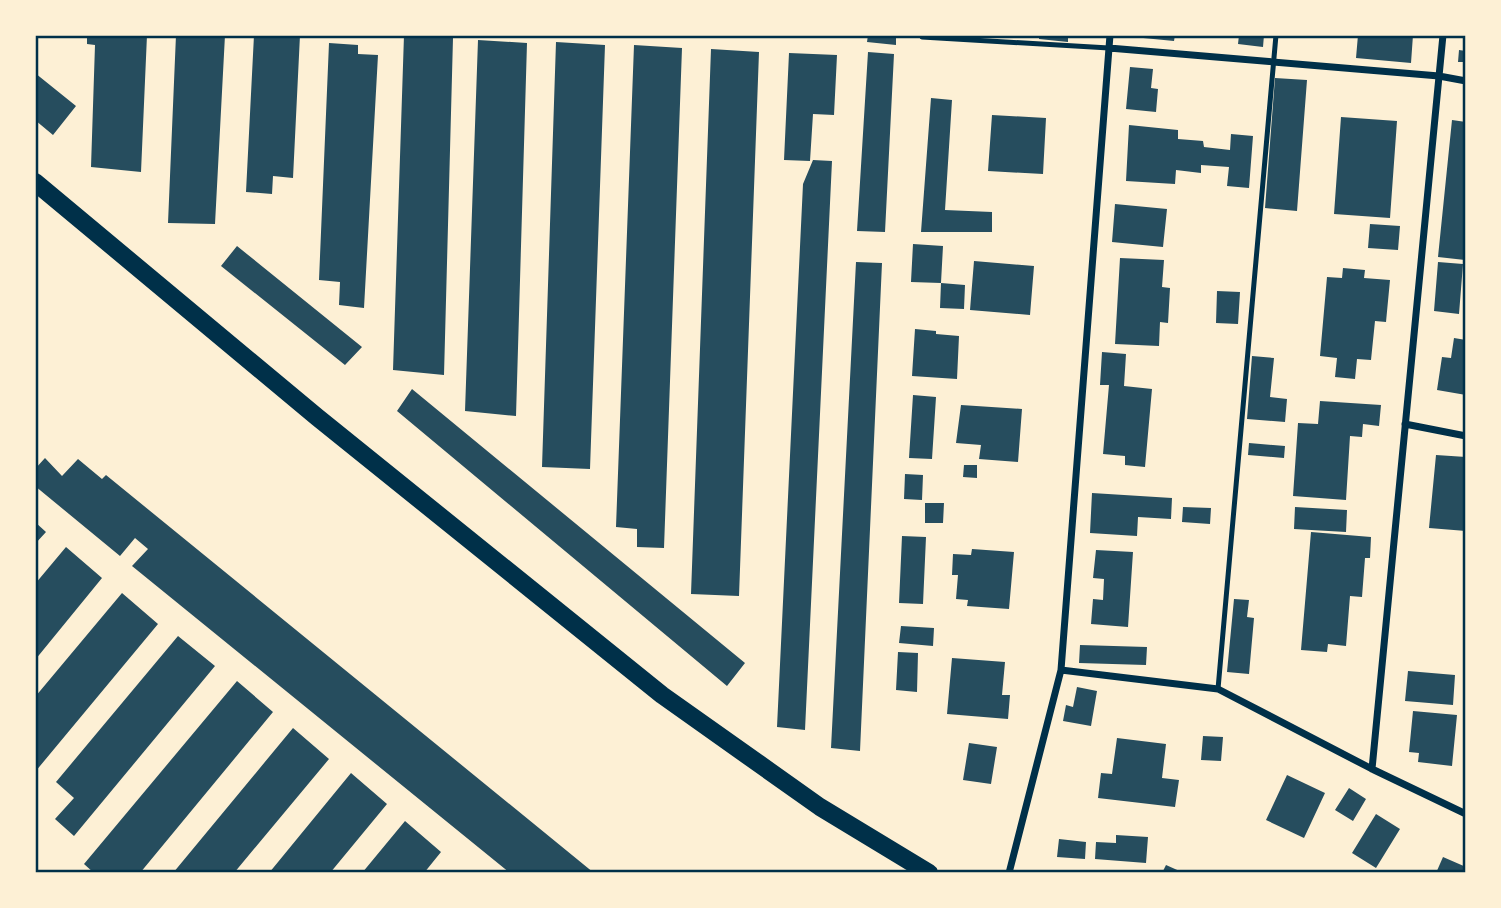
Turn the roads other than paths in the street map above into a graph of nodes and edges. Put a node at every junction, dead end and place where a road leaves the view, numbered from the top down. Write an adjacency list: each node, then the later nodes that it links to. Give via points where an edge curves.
1 (1110, 35): 5 (street)
2 (1276, 35): 6 (lane)
3 (1443, 35): 7 (street)
4 (922, 37): 5 (lane)
5 (1109, 48): 6 (street); 12 (street)
6 (1273, 62): 7 (street); 13 (lane)
7 (1439, 76): 8 (street); 10 (street)
8 (1466, 81)
9 (35, 182): 16 (main road, via 327,426 662,695 820,807)
10 (1405, 424): 11 (street); 14 (street)
11 (1466, 436)
12 (1061, 670): 13 (street); 17 (street)
13 (1218, 689): 14 (street)
14 (1372, 769): 15 (street)
15 (1466, 814)
16 (929, 873)
17 (1009, 873)

